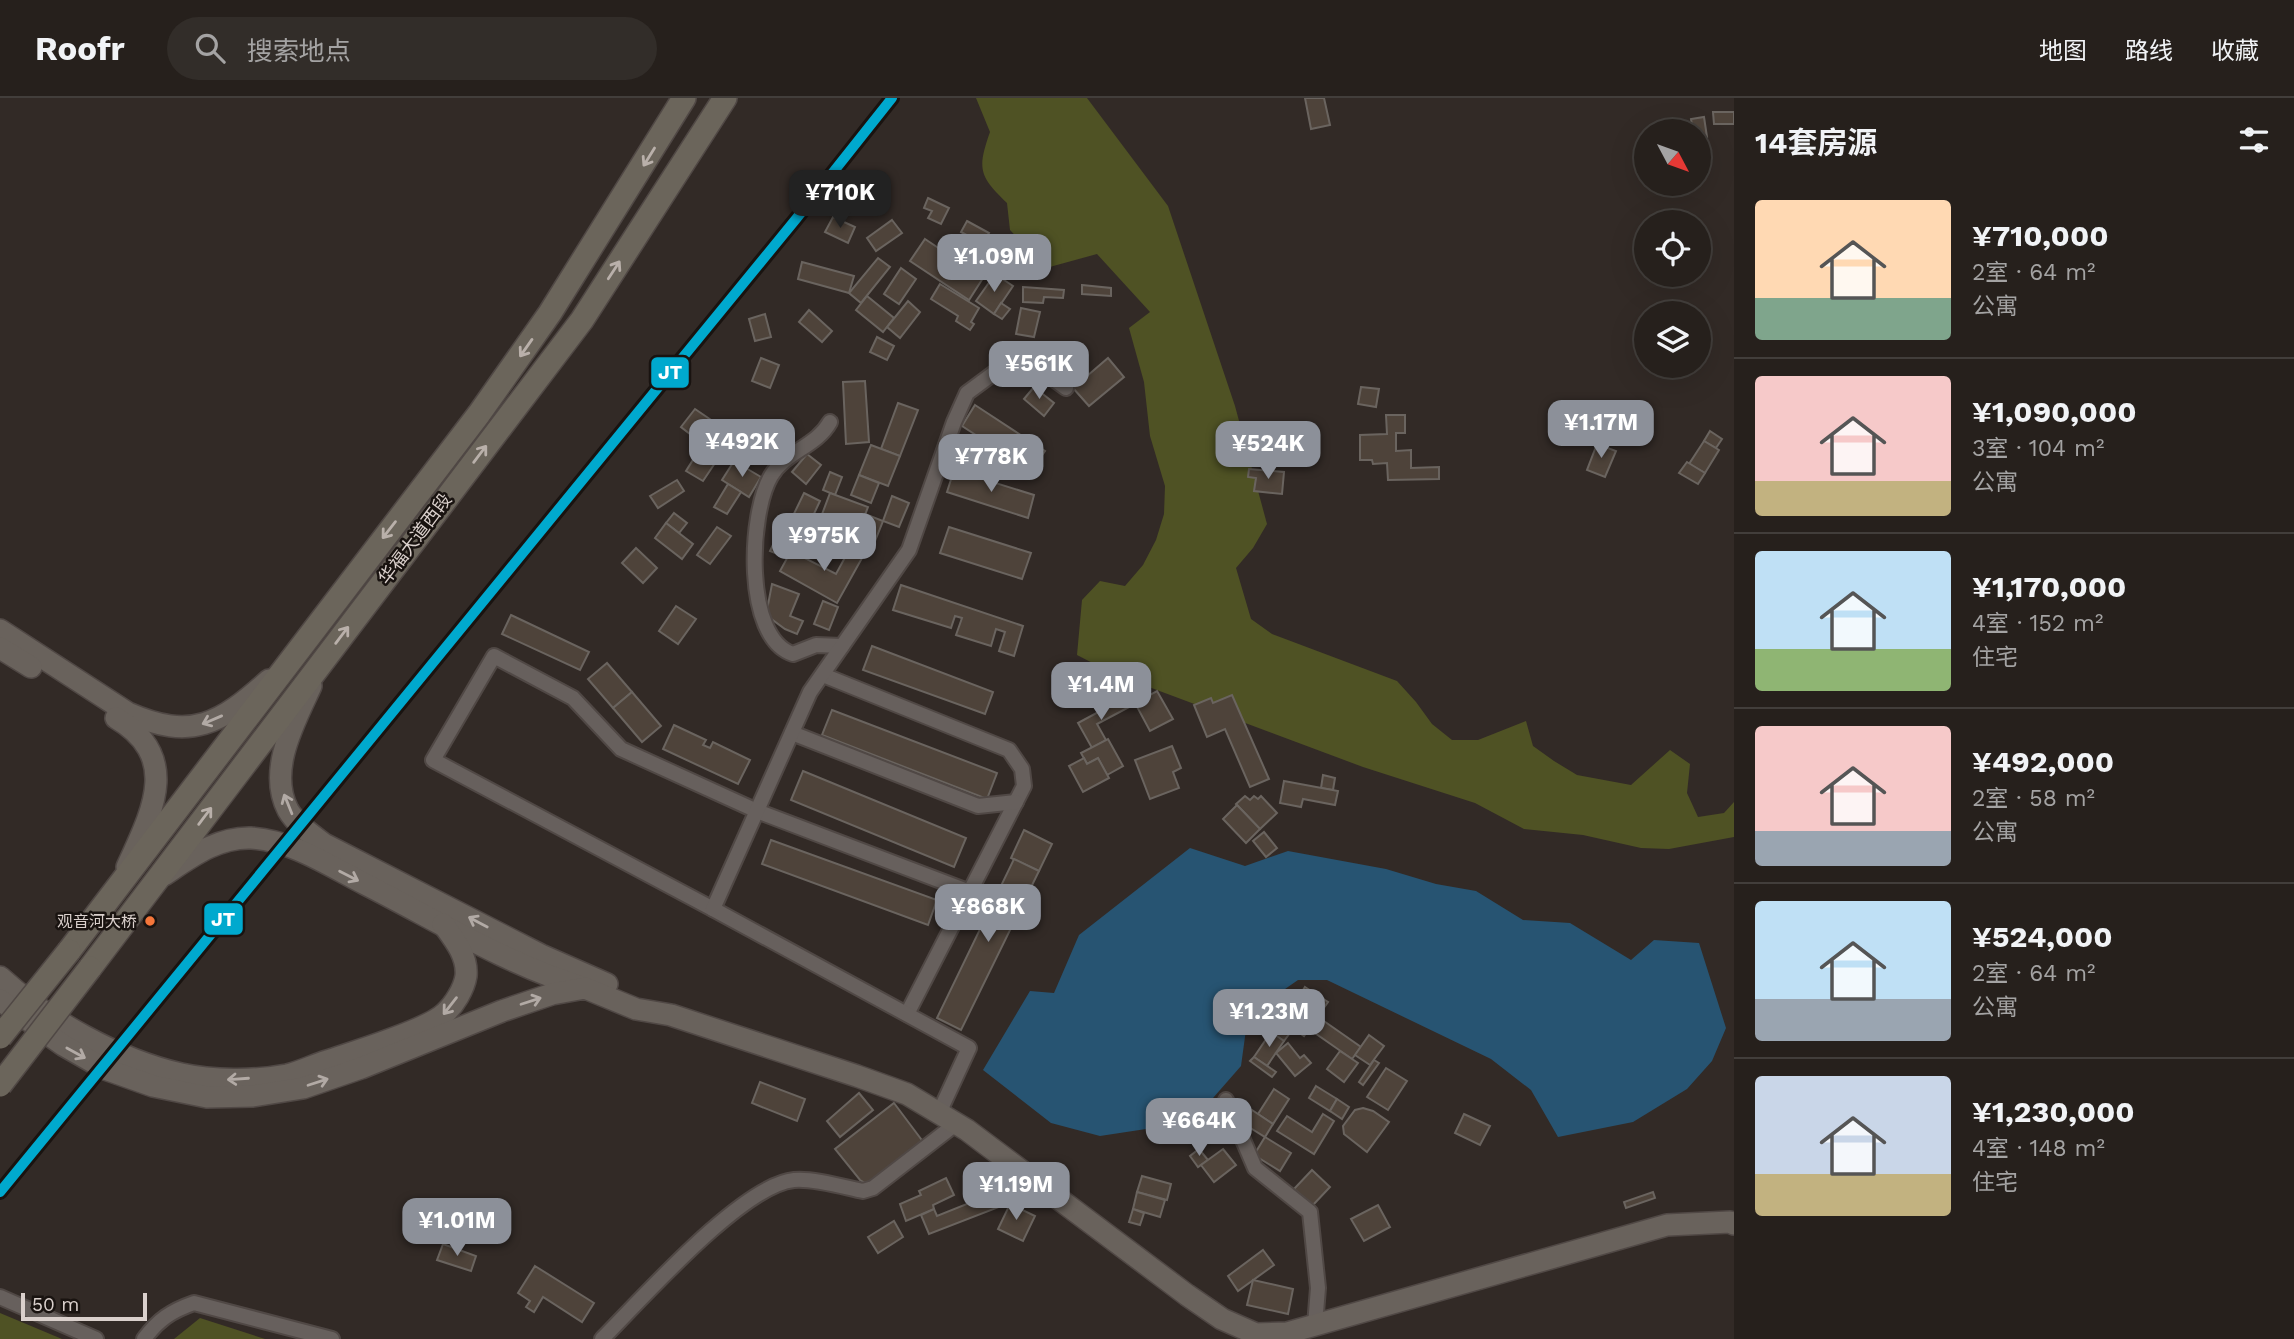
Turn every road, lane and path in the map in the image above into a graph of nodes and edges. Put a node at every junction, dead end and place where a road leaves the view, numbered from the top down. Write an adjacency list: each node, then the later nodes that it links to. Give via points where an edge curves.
1 (684, 98): 9 (main road, 华福大道西段, one-way to 9, via 551,313)
2 (725, 98): 8 (main road, 华福大道西段, one-way to 2, via 582,320)
3 (1066, 388): 6 (street, via 1044,372 1016,366 998,370 967,393 909,550)
4 (831, 422): 6 (street, via 770,478 761,498 755,582 763,620 778,646 793,654 816,645)
5 (0, 631): 9 (main road, one-way to 5, via 227,713 188,728 169,727 128,713)
6 (842, 646): 10 (street)
7 (0, 648): 15 (main road, via 125,723 141,736 152,757 157,792)
8 (324, 659): 14 (main road, 华福大道西段, one-way to 8); 23 (main road, one-way to 8, via 541,955 324,844 303,828 288,810 281,784 282,762 289,734)
9 (286, 664): 15 (main road, 华福大道西段)
10 (823, 675): 11 (street); 12 (street, via 1009,750 1022,769 1024,786)
11 (792, 733): 12 (street, via 978,806); 13 (street)
12 (1016, 802): 16 (street)
13 (757, 811): 16 (street); 17 (street); 17 (street, via 621,748 573,698 494,656 433,760)
14 (154, 883): 18 (main road, one-way to 18, via 203,849 250,838 317,859); 25 (main road, 华福大道西段, bridge)
15 (119, 884): 24 (main road, 华福大道西段, bridge)
16 (970, 892): 22 (street)
17 (713, 909): 22 (street)
18 (443, 924): 19 (main road, one-way to 19, via 459,945 466,977 444,1015 287,1075 228,1080 181,1074 126,1056 41,1008); 20 (main road, via 524,967)
19 (0, 976)
20 (585, 988): 21 (main road, one-way to 20, via 62,1045 105,1069 153,1086 207,1097 303,1088 502,1010); 23 (main road, via 636,1009)
21 (0, 1000)
22 (907, 1014): 27 (street, via 969,1048)
23 (671, 1015): 27 (main road, via 858,1076 906,1094)
24 (0, 1037)
25 (0, 1085)
26 (1226, 1100): 30 (street, via 1255,1168 1310,1212 1318,1288)
27 (948, 1118): 31 (main road, via 1222,1319); 35 (street, via 873,1188 863,1191 797,1179 778,1183 713,1228)
28 (1734, 1224): 30 (main road, via 1667,1225)
29 (0, 1297): 32 (street)
30 (1315, 1325): 31 (main road)
31 (1271, 1336)
32 (96, 1339)
33 (144, 1339): 34 (street, via 158,1321 194,1303)
34 (332, 1339)
35 (602, 1339)

